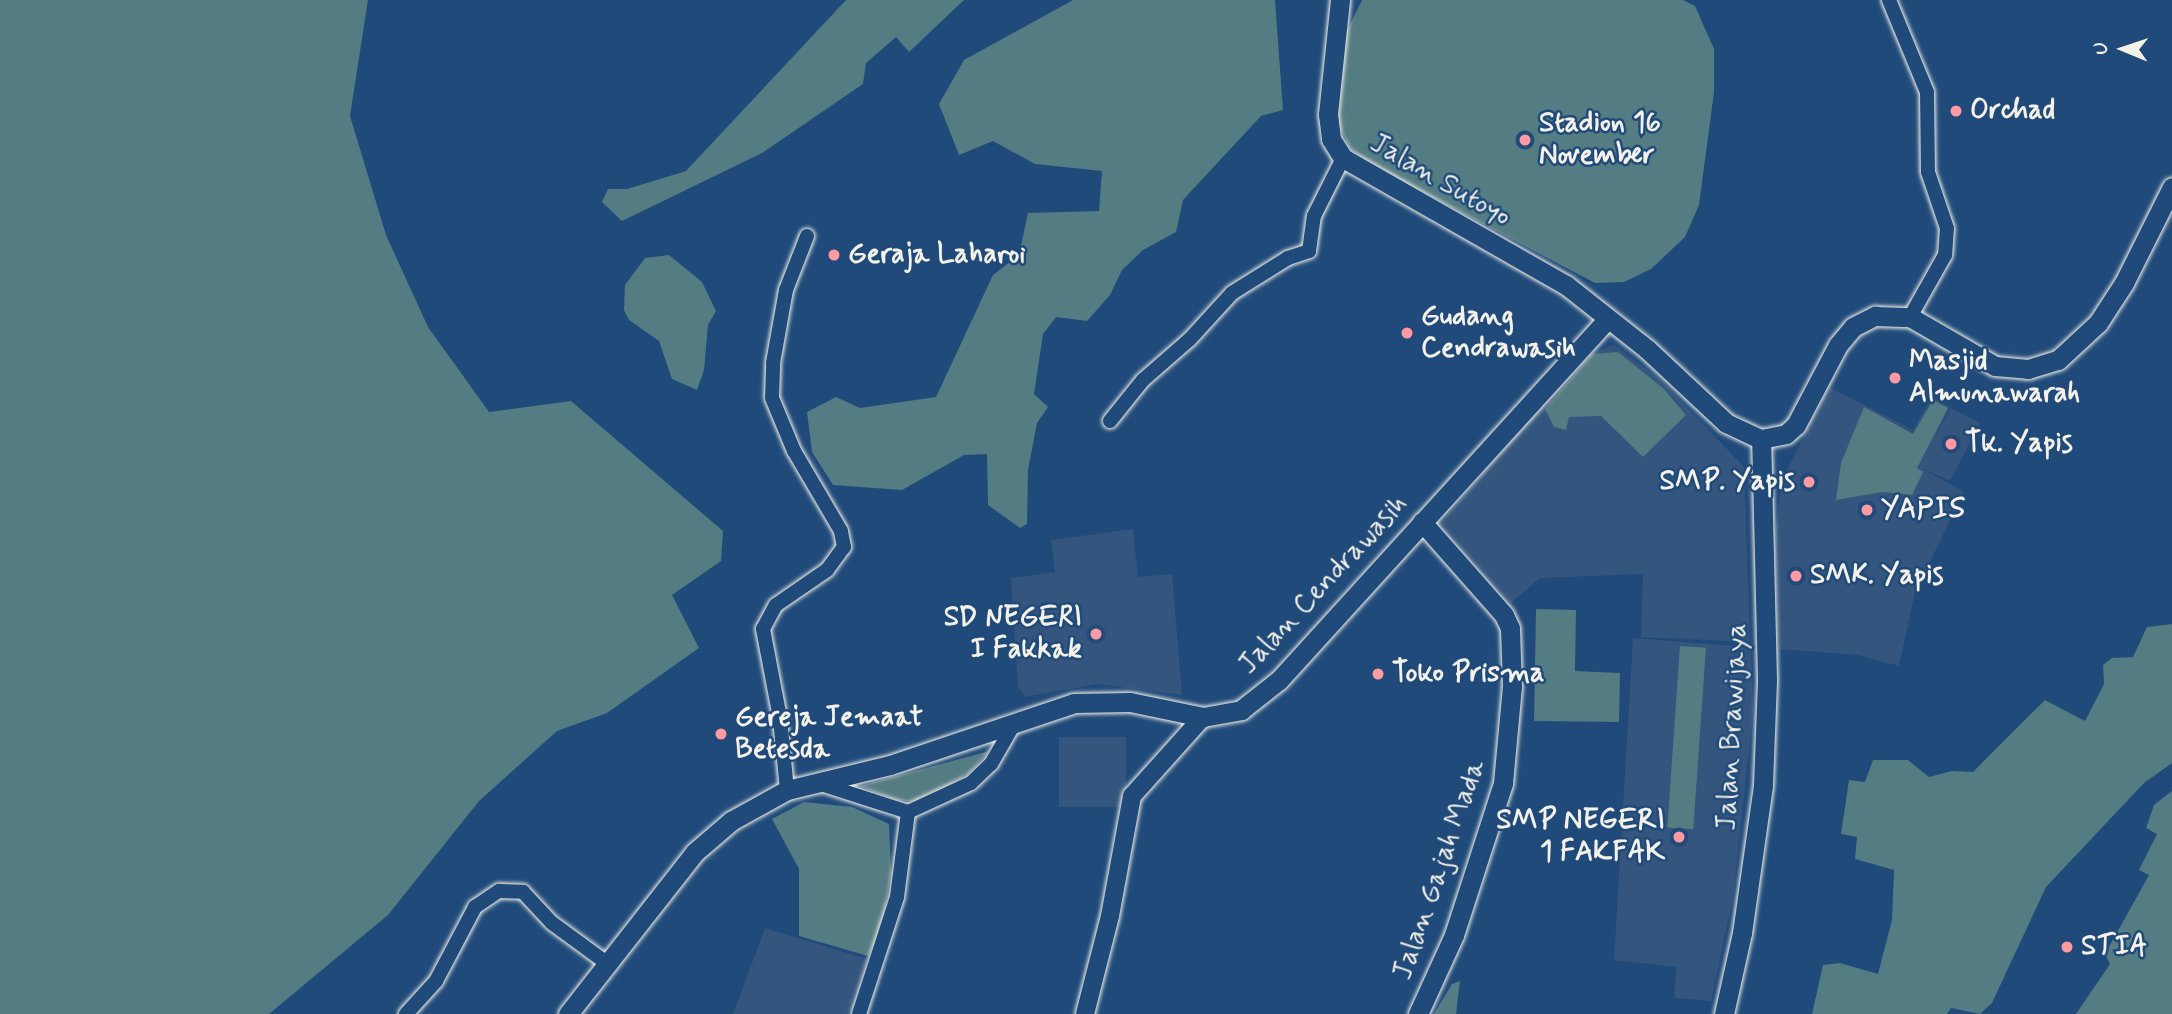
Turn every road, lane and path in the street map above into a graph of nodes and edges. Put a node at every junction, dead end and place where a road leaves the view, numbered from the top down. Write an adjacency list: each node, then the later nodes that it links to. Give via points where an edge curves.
1 (1340, 0): 3 (main road, Jalan Sutoyo, via 1328,114 1331,139)
2 (1889, 0): 6 (street, via 1927,92 1928,172 1947,228 1945,256)
3 (1343, 158): 7 (main road, Jalan Sutoyo, via 1566,285); 8 (street, via 1314,216 1309,251 1288,258 1232,293 1190,339 1143,380)
4 (2172, 187): 6 (main road, via 2124,283 2098,323 2058,360 2028,369 1995,366)
5 (807, 236): 14 (street, via 782,311 772,398 794,451 841,531 844,547 827,570 776,605 763,629 780,718)
6 (1910, 317): 9 (main road, via 1875,316 1853,327 1786,434)
7 (1608, 319): 9 (main road, Jalan Sutoyo, via 1726,423); 10 (main road, Jalan Cendrawasih)
8 (1110, 421)
9 (1761, 439): 22 (main road, Jalan Brawijaya, via 1767,679 1763,785 1742,933)
10 (1422, 522): 11 (main road, Jalan Cendrawasih, via 1279,680 1241,710); 21 (main road, Jalan Gajah Mada, via 1504,615 1510,628 1512,685 1503,783 1454,935)
11 (1203, 717): 12 (main road, Jalan Cendrawasih, via 1103,699 1074,703); 20 (street, via 1132,796 1110,916)
12 (1014, 724): 13 (main road, Jalan Cendrawasih, via 890,765); 15 (street, via 991,764 971,783)
13 (818, 783): 14 (main road, Jalan Cendrawasih); 15 (street)
14 (787, 790): 16 (main road, Jalan Cendrawasih, via 731,821 695,852)
15 (908, 813): 19 (street, via 897,897)
16 (608, 964): 17 (street, via 552,923 523,892 499,891 475,907 436,981); 18 (main road, Jalan Cendrawasih)
17 (406, 1014)
18 (568, 1014)
19 (859, 1014)
20 (1084, 1014)
21 (1418, 1014)
22 (1724, 1014)

